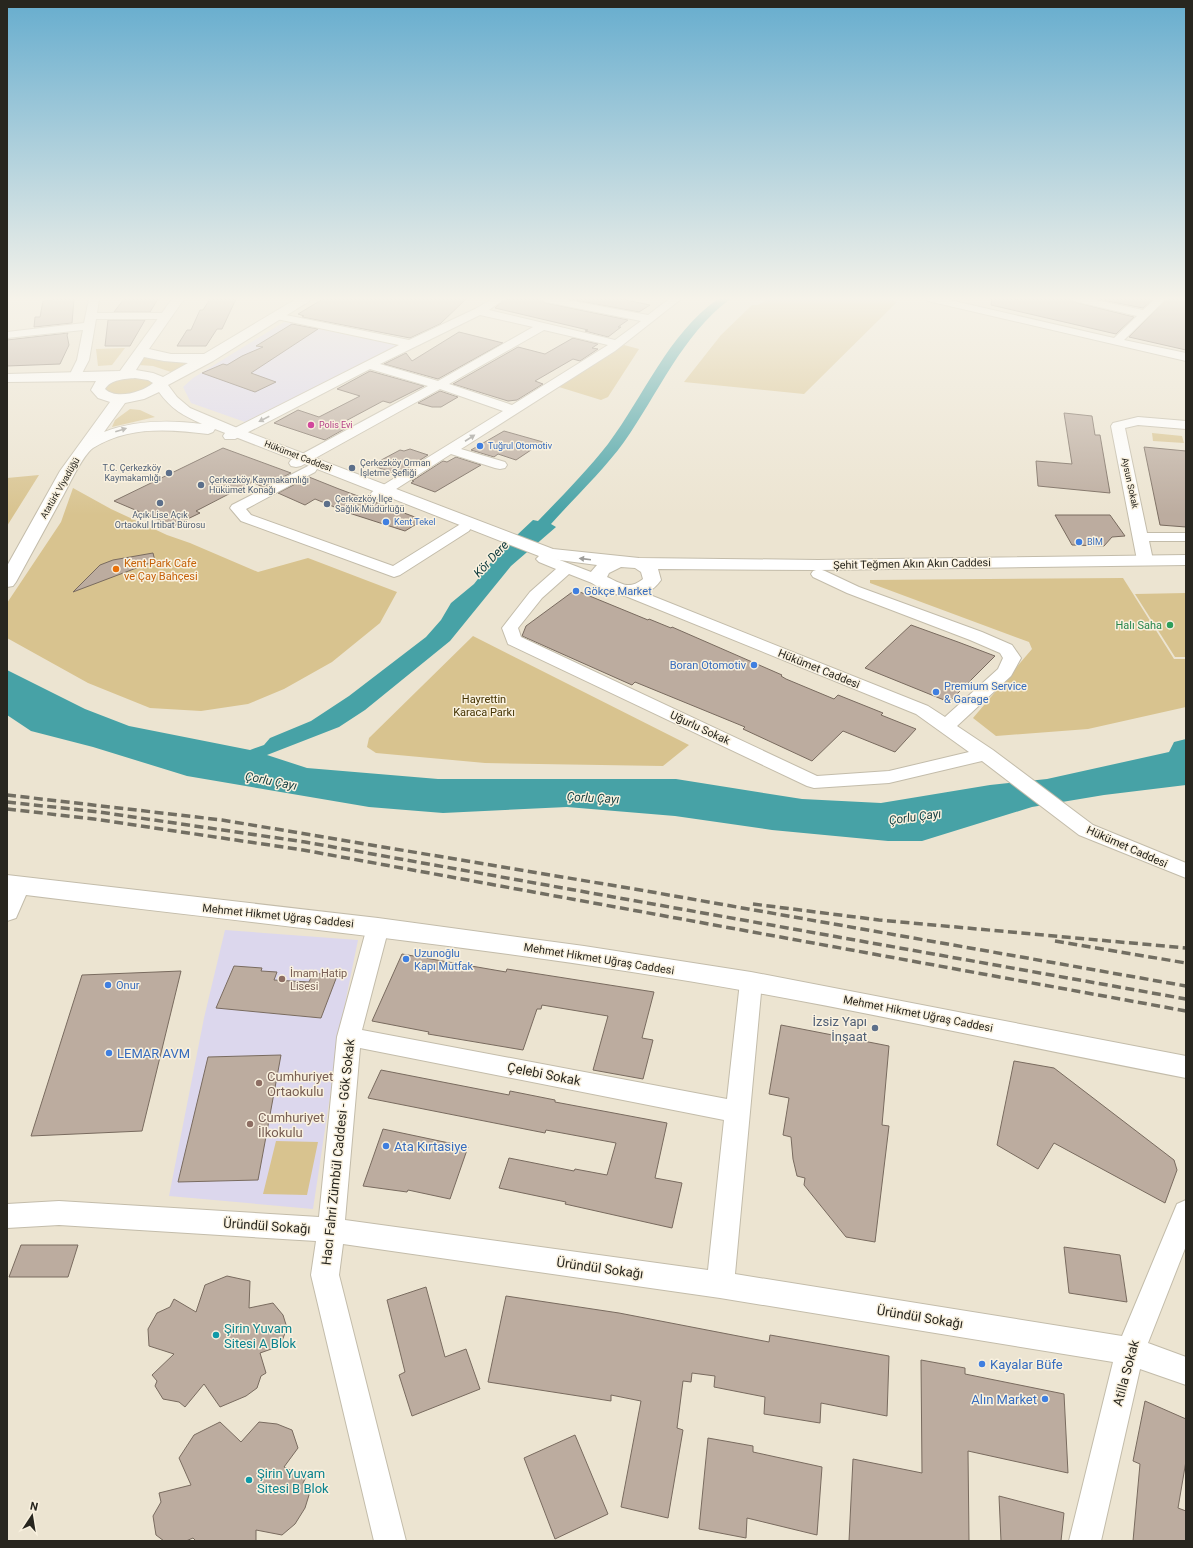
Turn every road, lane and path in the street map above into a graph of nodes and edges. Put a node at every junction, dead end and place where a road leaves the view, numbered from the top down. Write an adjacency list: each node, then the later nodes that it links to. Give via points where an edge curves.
1 (77, 371): 9 (street)
2 (125, 371): 8 (main road)
3 (184, 371): 12 (main road)
4 (358, 371): 19 (street, one-way to 19)
5 (392, 371): 13 (street)
6 (463, 371): 13 (street)
7 (574, 371): 16 (street)
8 (120, 375): 9 (main road); 12 (main road, via 150,375 159,380); 14 (main road, Atatürk Viyadüğü, via 99,386 98,390)
9 (75, 376): 10 (main road)
10 (7, 378)
11 (7, 384): 14 (main road, via 73,385)
12 (160, 384): 15 (main road, via 149,393); 19 (main road, Hükümet Caddesi, via 172,400 185,411)
13 (439, 385): 16 (street); 22 (street)
14 (102, 395): 15 (main road); 33 (main road, Atatürk Viyadüğü, via 89,426)
15 (124, 398): 18 (main road, Hükümet Caddesi, via 155,406); 20 (main road, Atatürk Viyadüğü)
16 (513, 410): 21 (street, one-way to 16)
17 (1186, 425): 27 (street, Aysun Sokak, via 1138,421 1118,426)
18 (213, 430): 19 (main road, Hükümet Caddesi); 20 (main road, one-way to 18, via 105,435 138,426 174,425)
19 (233, 434): 22 (main road, Hükümet Caddesi)
20 (85, 446): 39 (main road, Atatürk Viyadüğü, via 68,471)
21 (451, 450): 23 (street); 24 (street)
22 (305, 463): 24 (main road, Hükümet Caddesi); 24 (main road, Hükümet Caddesi, via 332,469); 25 (street, via 237,508 246,518 394,572)
23 (500, 465)
24 (382, 492): 25 (main road, Hükümet Caddesi); 26 (main road, Hükümet Caddesi)
25 (464, 528): 26 (main road, Hükümet Caddesi)
26 (488, 533): 29 (main road)
27 (1141, 537): 28 (street); 30 (street, Aysun Sokak)
28 (1186, 537)
29 (547, 556): 32 (main road, one-way to 29); 35 (street)
30 (1145, 560): 31 (main road, Şehit Teğmen Akın Akın Caddesi); 34 (main road, Şehit Teğmen Akın Akın Caddesi, via 818,565)
31 (1186, 560)
32 (619, 562): 34 (main road, Şehit Teğmen Akın Akın Caddesi); 38 (main road, via 598,573)
33 (7, 563)
34 (639, 563): 40 (main road, via 650,570)
35 (567, 568): 38 (street); 44 (street, Uğurlu Sokak, via 536,595 510,628 514,640 814,782 889,777)
36 (1186, 570): 37 (main road, Şehit Teğmen Akın Akın Caddesi)
37 (819, 574): 40 (main road, Şehit Teğmen Akın Akın Caddesi, via 690,574); 43 (street, via 1006,649 1012,658 1005,672)
38 (598, 580): 41 (main road)
39 (7, 582)
40 (650, 582): 41 (main road, Şehit Teğmen Akın Akın Caddesi); 42 (street, via 651,597)
41 (629, 592): 42 (street, Hükümet Caddesi)
42 (658, 604): 43 (street, Hükümet Caddesi, via 922,710)
43 (946, 726): 44 (street, Hükümet Caddesi)
44 (992, 759): 45 (street, Hükümet Caddesi, via 1086,830)
45 (1186, 871)
46 (13, 885): 47 (main road); 48 (main road, Mehmet Hikmet Uğraş Caddesi)
47 (7, 912)
48 (378, 927): 49 (main road, Mehmet Hikmet Uğraş Caddesi); 50 (street, Hacı Fahri Zümbül Caddesi - Gök Sokak)
49 (751, 982): 51 (main road, Mehmet Hikmet Uğraş Caddesi); 52 (street)
50 (349, 1037): 52 (street, Çelebi Sokak); 55 (street, Hacı Fahri Zümbül Caddesi - Gök Sokak)
51 (1186, 1066)
52 (738, 1112): 56 (street)
53 (1186, 1212): 57 (street, Atilla Sokak)
54 (7, 1216): 55 (street, Üründül Sokağı, via 59,1213)
55 (331, 1230): 56 (street, Üründül Sokağı); 59 (street, Hacı Fahri Zümbül Caddesi - Gök Sokak, via 325,1274)
56 (720, 1285): 57 (street, Üründül Sokağı)
57 (1130, 1351): 58 (street, Üründül Sokağı); 60 (street, Atilla Sokak)
58 (1186, 1370)
59 (390, 1541)
60 (1085, 1541)

